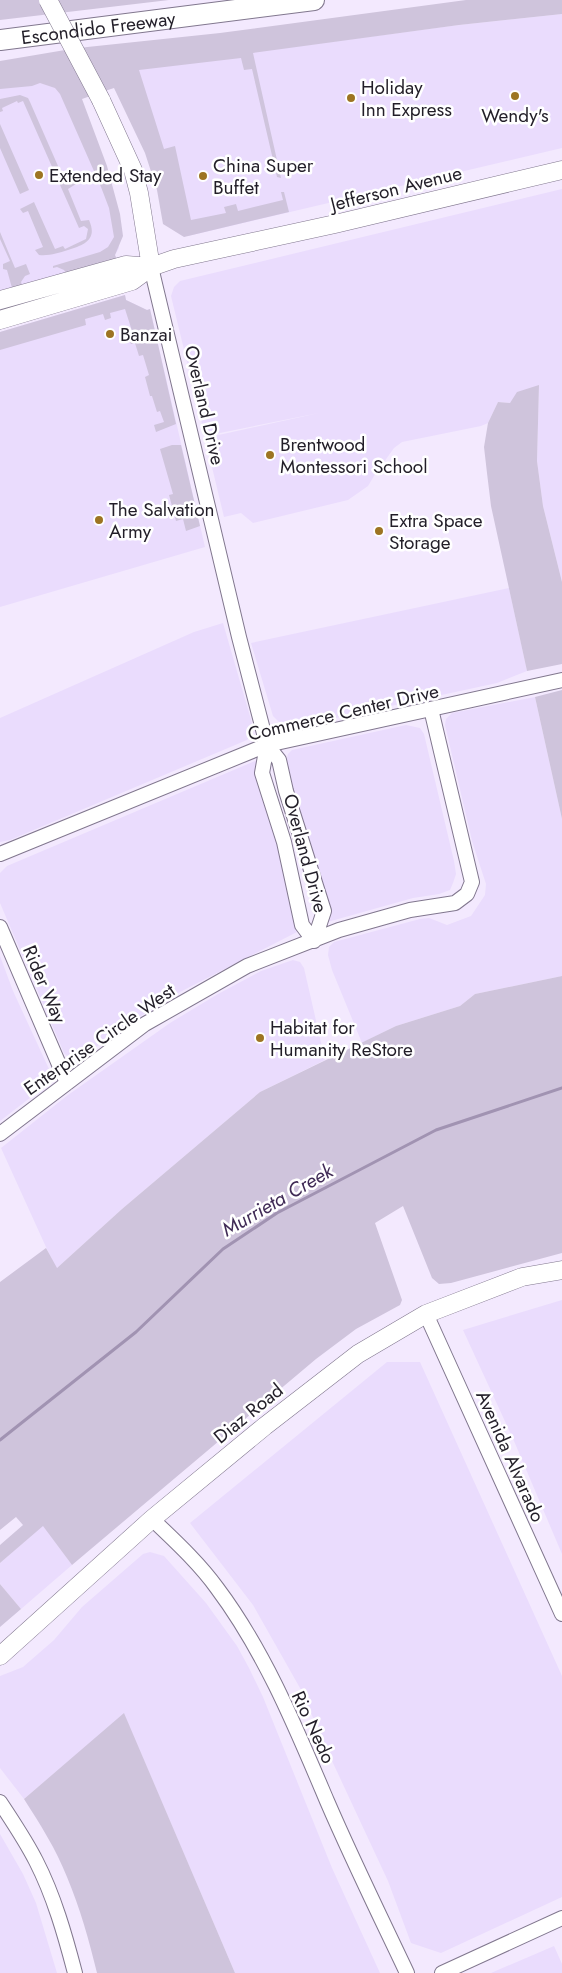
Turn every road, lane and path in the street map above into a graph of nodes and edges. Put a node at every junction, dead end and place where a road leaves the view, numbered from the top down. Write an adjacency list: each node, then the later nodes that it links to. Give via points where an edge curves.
1 (48, 0): 5 (main road, Overland Drive, bridge, via 101,100 132,170)
2 (314, 0): 3 (highway, Escondido Freeway)
3 (0, 40)
4 (562, 170): 5 (main road, Jefferson Avenue, via 174,259)
5 (151, 267): 6 (main road, Jefferson Avenue, via 126,264); 7 (main road, Jefferson Avenue, via 132,281); 10 (street, Overland Drive)
6 (0, 300)
7 (0, 320)
8 (562, 680): 9 (street, Commerce Center Drive)
9 (431, 710): 10 (street, Commerce Center Drive); 13 (street, Enterprise Circle West, via 472,882 467,894 455,903 410,910 339,930)
10 (267, 745): 11 (street, Commerce Center Drive); 13 (street, Overland Drive, via 262,773 284,842 302,925); 13 (street, Overland Drive, via 279,760 324,911)
11 (0, 854)
12 (0, 927): 14 (street, Rider Way)
13 (314, 941): 14 (street, Enterprise Circle West, via 251,964 201,991 145,1024)
14 (67, 1083): 15 (street, Enterprise Circle West)
15 (0, 1134)
16 (562, 1270): 17 (main road, Diaz Road, via 522,1277)
17 (426, 1314): 18 (main road, Diaz Road, via 358,1354); 19 (street, Avenida Alvarado)
18 (152, 1519): 20 (main road, Diaz Road); 24 (street, Rio Nedo, via 217,1588 256,1648)
19 (562, 1614)
20 (0, 1656)
21 (0, 1802): 23 (street, via 37,1862)
22 (562, 1918): 25 (street)
23 (75, 1973)
24 (407, 1973)
25 (442, 1973)

